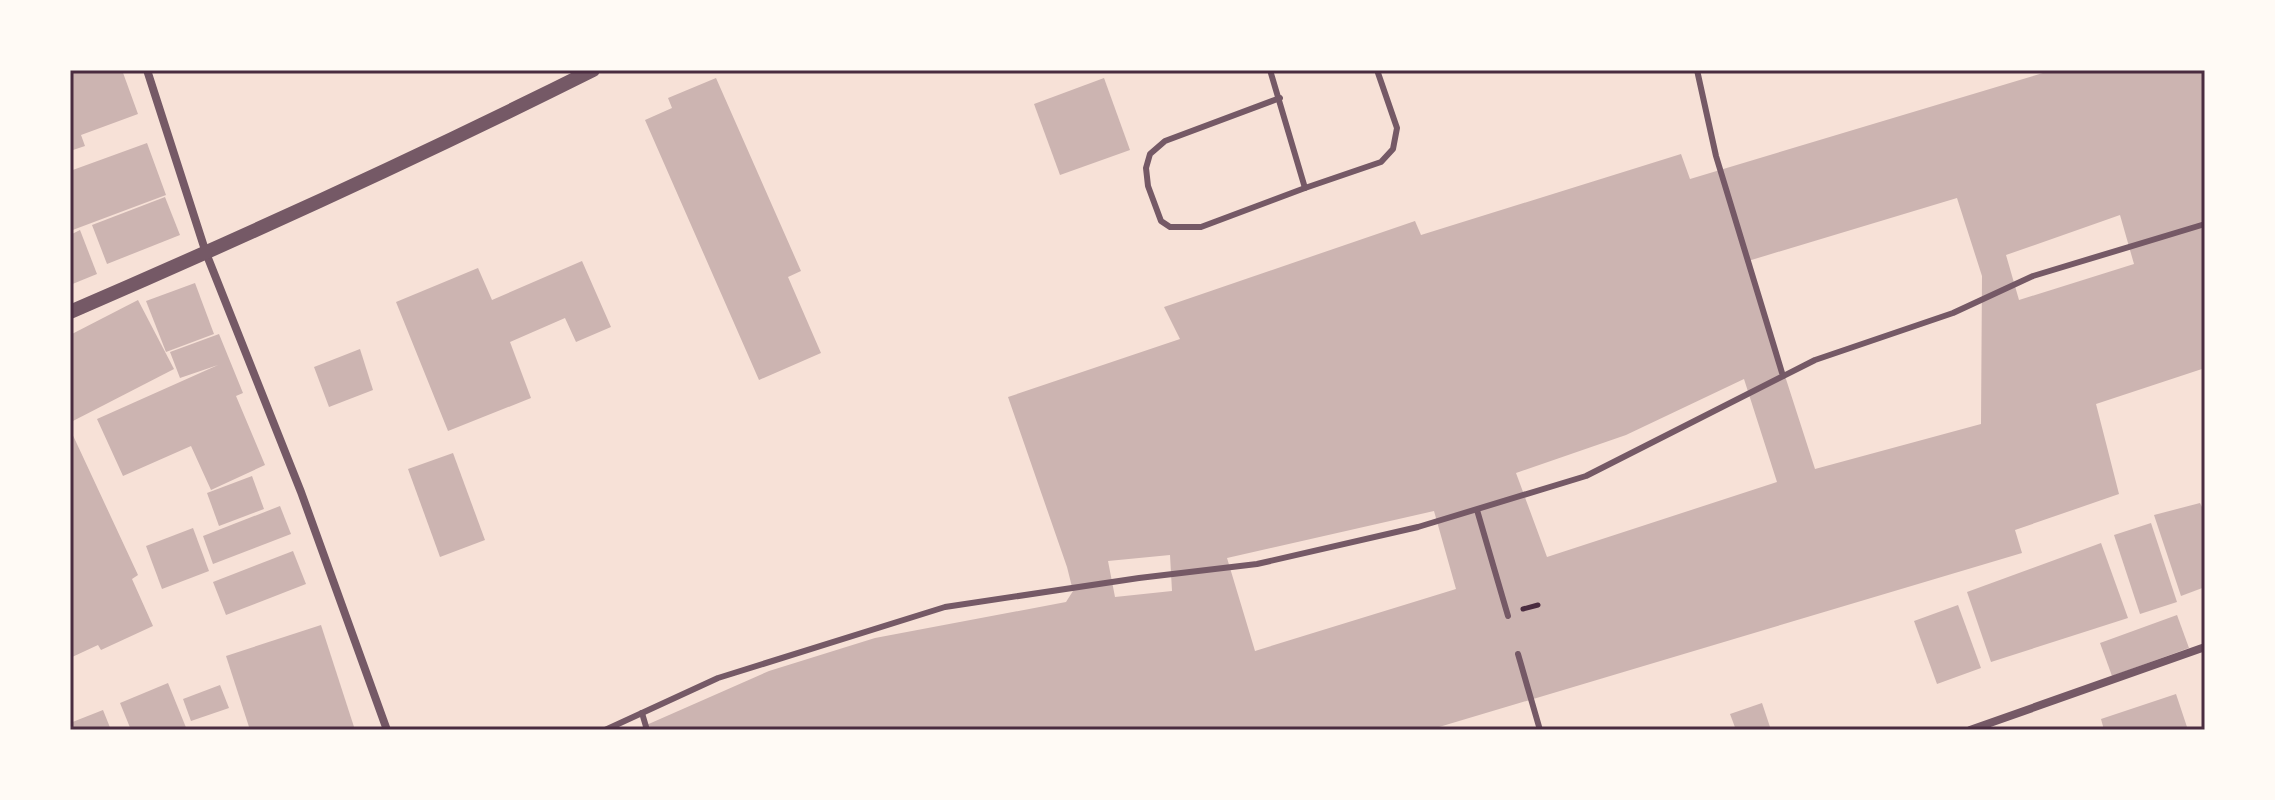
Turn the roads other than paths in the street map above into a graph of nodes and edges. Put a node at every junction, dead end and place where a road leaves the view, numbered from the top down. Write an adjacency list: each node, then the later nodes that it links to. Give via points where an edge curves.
1 (147, 70): 9 (street)
2 (593, 70): 9 (street)
3 (1270, 70): 6 (lane)
4 (1377, 70): 7 (lane, via 1397,128 1389,156)
5 (1697, 70): 11 (lane, via 1716,156)
6 (1280, 98): 7 (lane); 7 (lane, via 1165,141 1150,154 1148,186 1161,221 1182,229 1201,227)
7 (1305, 188)
8 (2205, 224): 11 (lane, via 2033,276 1953,313)
9 (206, 253): 10 (street); 17 (street, via 301,492)
10 (70, 312)
11 (1783, 376): 12 (lane, via 1586,476)
12 (1477, 510): 13 (lane); 16 (lane, via 1257,564 945,607 718,678)
13 (1508, 616)
14 (2205, 647): 21 (street)
15 (1518, 654): 20 (lane)
16 (642, 713): 18 (lane); 19 (lane)
17 (387, 730)
18 (605, 730)
19 (647, 730)
20 (1540, 730)
21 (1970, 730)

